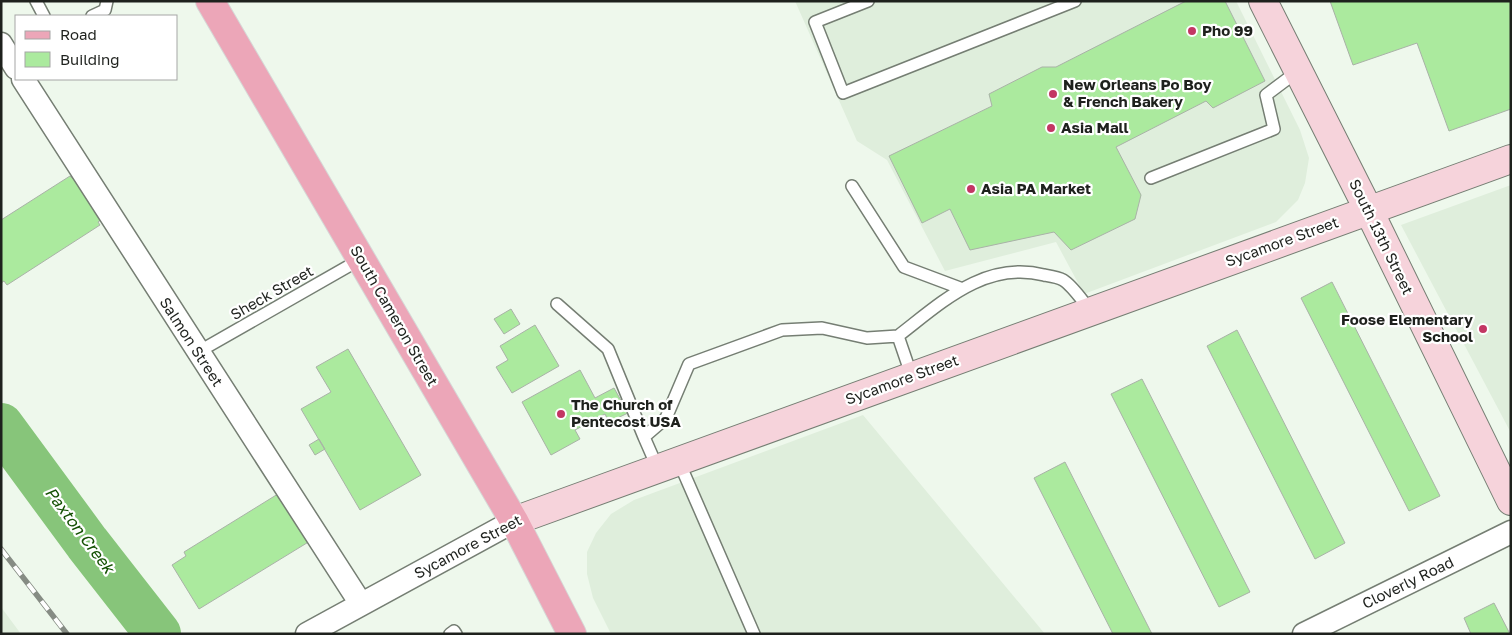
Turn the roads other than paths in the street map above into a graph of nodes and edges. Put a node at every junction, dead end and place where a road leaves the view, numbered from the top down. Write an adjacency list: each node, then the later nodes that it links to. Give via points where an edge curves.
1 (36, 1): 7 (lane)
2 (107, 1): 8 (lane, via 105,10)
3 (210, 1): 17 (main road, South Cameron Street)
4 (868, 1): 5 (lane, via 815,22 843,93)
5 (1075, 1)
6 (1263, 1): 11 (main road, South 13th Street)
7 (43, 15)
8 (94, 15)
9 (1, 44): 10 (street)
10 (15, 66)
11 (1298, 71): 14 (lane, via 1266,95 1274,129); 16 (main road, South 13th Street)
12 (24, 80): 22 (street, Salmon Street)
13 (1511, 159): 16 (main road, Sycamore Street)
14 (1151, 178)
15 (852, 186): 18 (lane, via 904,267)
16 (1368, 210): 20 (main road, Sycamore Street); 26 (main road, South 13th Street)
17 (361, 259): 22 (lane, Sheck Street); 27 (main road, South Cameron Street)
18 (960, 288): 20 (lane, via 1002,273 1023,271 1063,280); 21 (lane)
19 (557, 304): 24 (lane, via 608,349)
20 (1092, 311): 23 (main road, Sycamore Street)
21 (898, 336): 23 (lane); 24 (lane, via 867,338 822,328 782,330 689,364 666,418)
22 (198, 352): 29 (street, Salmon Street)
23 (912, 376): 25 (main road, Sycamore Street)
24 (644, 437): 25 (lane)
25 (668, 465): 27 (main road, Sycamore Street); 34 (lane)
26 (1511, 501)
27 (514, 521): 29 (street, Sycamore Street); 33 (main road, South Cameron Street)
28 (1511, 532): 35 (street, Cloverly Road)
29 (361, 604): 30 (street, Sycamore Street)
30 (307, 634)
31 (450, 634): 32 (lane, via 454,631)
32 (456, 634)
33 (572, 634)
34 (754, 634)
35 (1304, 634)

